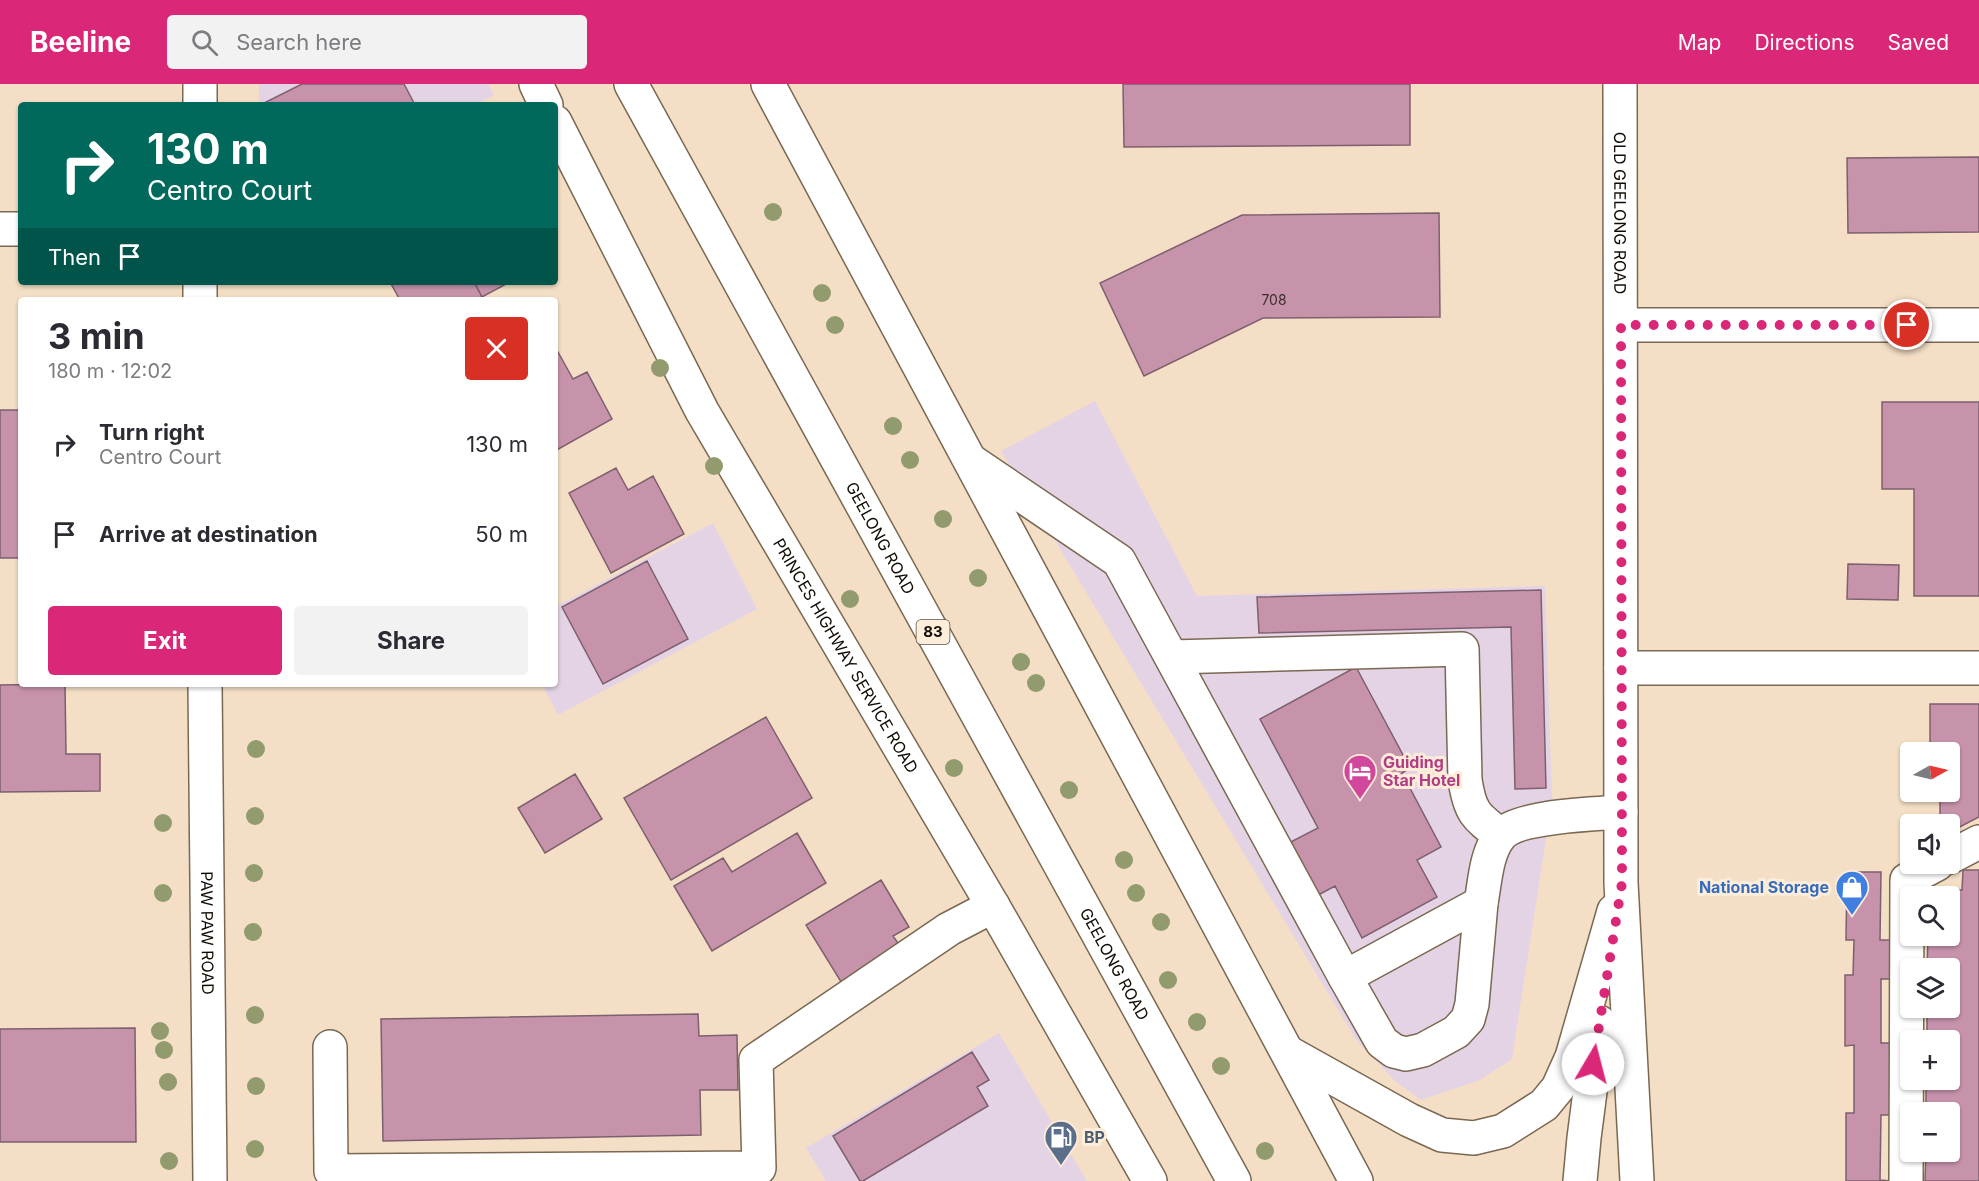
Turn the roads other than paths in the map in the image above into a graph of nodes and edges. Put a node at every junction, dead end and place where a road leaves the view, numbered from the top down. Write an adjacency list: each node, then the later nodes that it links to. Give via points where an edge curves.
1 (200, 84): 6 (main road)
2 (536, 84): 7 (main road)
3 (631, 84): 31 (main road, GEELONG ROAD / 83)
4 (768, 84): 13 (main road)
5 (1620, 84): 11 (main road, OLD GEELONG ROAD)
6 (200, 102)
7 (545, 102)
8 (558, 128): 25 (main road, PRINCES HIGHWAY SERVICE ROAD, via 702,411)
9 (0, 229): 10 (main road)
10 (18, 229)
11 (1621, 325): 12 (main road); 15 (main road, OLD GEELONG ROAD)
12 (1979, 325)
13 (971, 461): 14 (main road, via 1119,561); 28 (main road)
14 (1172, 657): 19 (main road, via 1462,649 1468,801 1477,818); 26 (main road)
15 (1621, 668): 16 (main road); 18 (main road, OLD GEELONG ROAD)
16 (1979, 668)
17 (205, 687): 29 (main road, PAW PAW ROAD)
18 (1621, 812): 19 (main road, via 1527,821); 23 (main road, OLD GEELONG ROAD)
19 (1500, 835): 24 (main road, via 1491,854)
20 (1979, 842): 21 (main road)
21 (1960, 852)
22 (1918, 874): 35 (main road, via 1907,880)
23 (1622, 883): 28 (main road, via 1565,1074 1544,1105 1503,1131 1474,1138 1442,1135); 33 (main road, OLD GEELONG ROAD); 34 (main road, OLD GEELONG ROAD)
24 (1481, 903): 26 (main road); 26 (main road, via 1472,1004 1468,1019 1456,1032 1422,1050 1406,1054 1394,1051 1382,1042)
25 (993, 906): 27 (main road, via 949,929 756,1060 759,1168 331,1171); 30 (main road, PRINCES HIGHWAY SERVICE ROAD)
26 (1345, 977)
27 (330, 1047)
28 (1289, 1053): 32 (main road)
29 (210, 1181)
30 (1150, 1181)
31 (1234, 1181)
32 (1356, 1181)
33 (1580, 1181)
34 (1636, 1181)
35 (1906, 1181)

